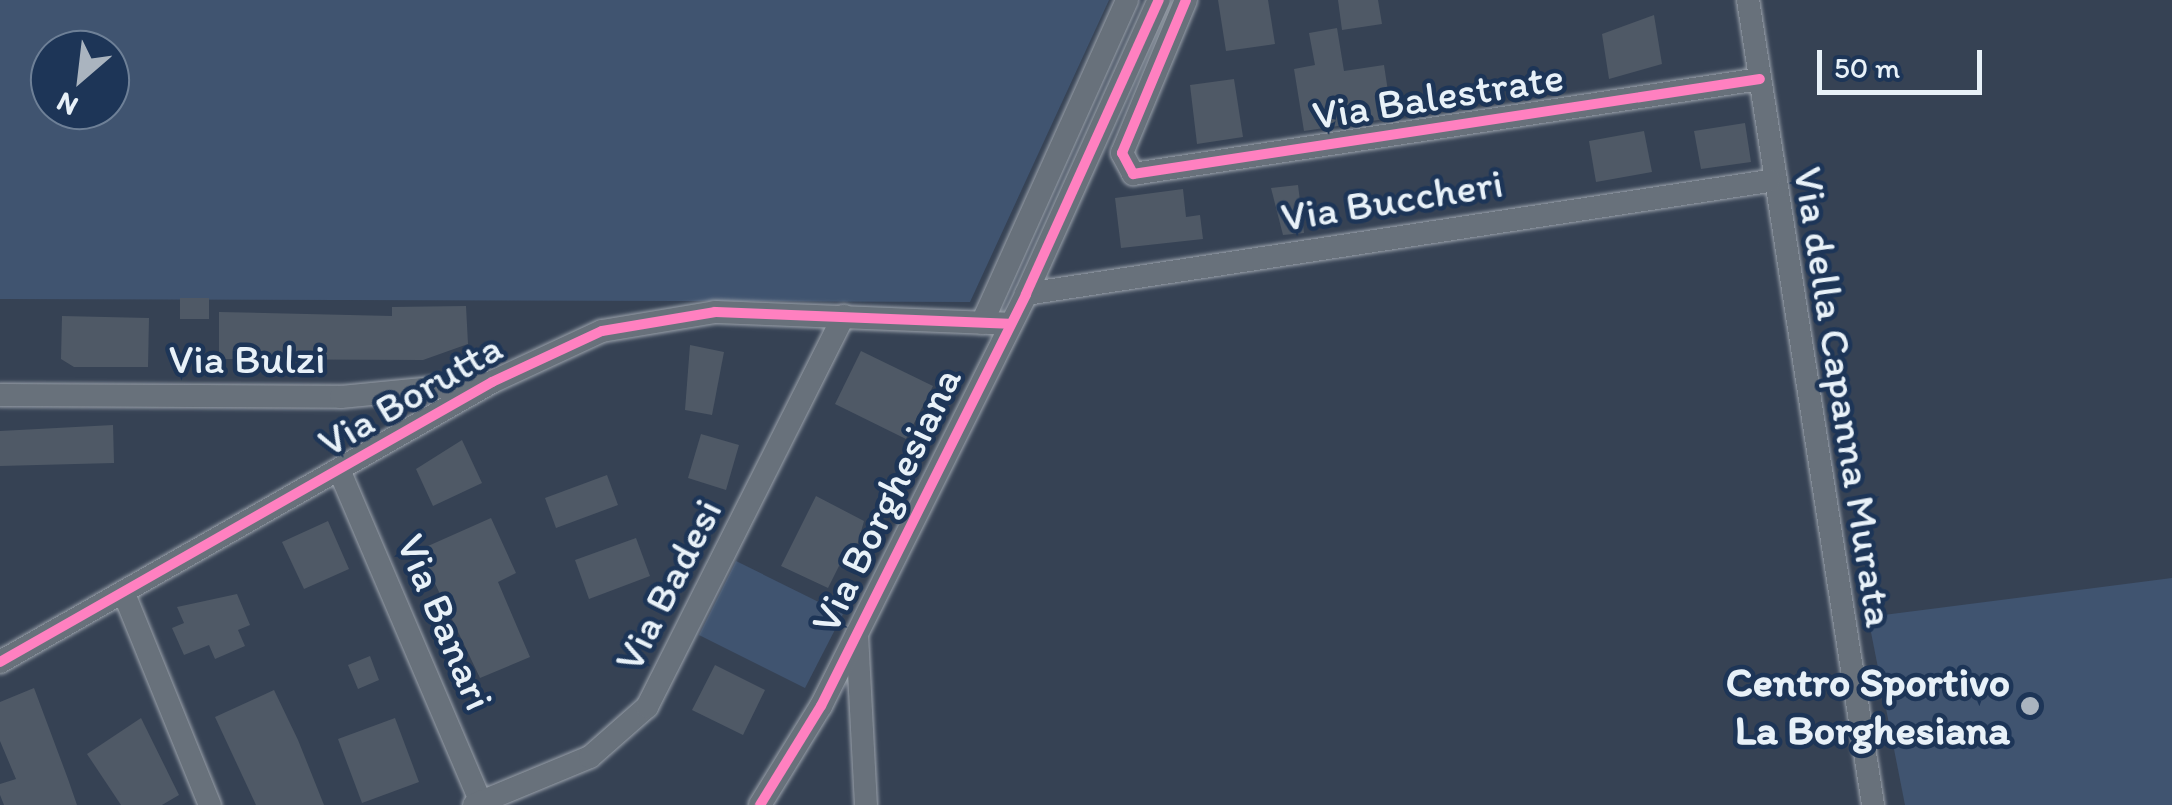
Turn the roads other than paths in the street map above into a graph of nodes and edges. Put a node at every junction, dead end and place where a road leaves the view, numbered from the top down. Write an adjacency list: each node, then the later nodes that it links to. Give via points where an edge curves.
1 (1127, 0): 9 (street, Via Borghesiana)
2 (1158, 0): 7 (street, Via Borghesiana)
3 (1186, 0): 5 (street, Via Balestrate, via 1122,153 1126,170)
4 (1748, 0): 5 (street, Via della Capanna Murata)
5 (1760, 78): 6 (street, Via della Capanna Murata)
6 (1770, 181): 7 (street, Via Buccheri); 21 (street, Via della Capanna Murata)
7 (1026, 294): 10 (street, Via Borghesiana)
8 (844, 316): 9 (street, Via Borutta); 11 (street, Via Borutta, via 645,318); 17 (street, Via Badesi, via 647,707 590,757)
9 (982, 323): 10 (street, Via Borutta)
10 (1010, 324): 15 (street, Via Borghesiana)
11 (492, 382): 12 (street, Via Bulzi, via 341,397); 13 (street, Via Borutta)
12 (0, 395)
13 (340, 472): 14 (street, Via Borutta); 17 (street, Via Banari)
14 (124, 596): 16 (street, Via Borutta); 18 (street)
15 (857, 632): 19 (street, Via Borghesiana); 20 (street)
16 (0, 662)
17 (477, 803)
18 (210, 805)
19 (760, 805)
20 (866, 805)
21 (1873, 805)

